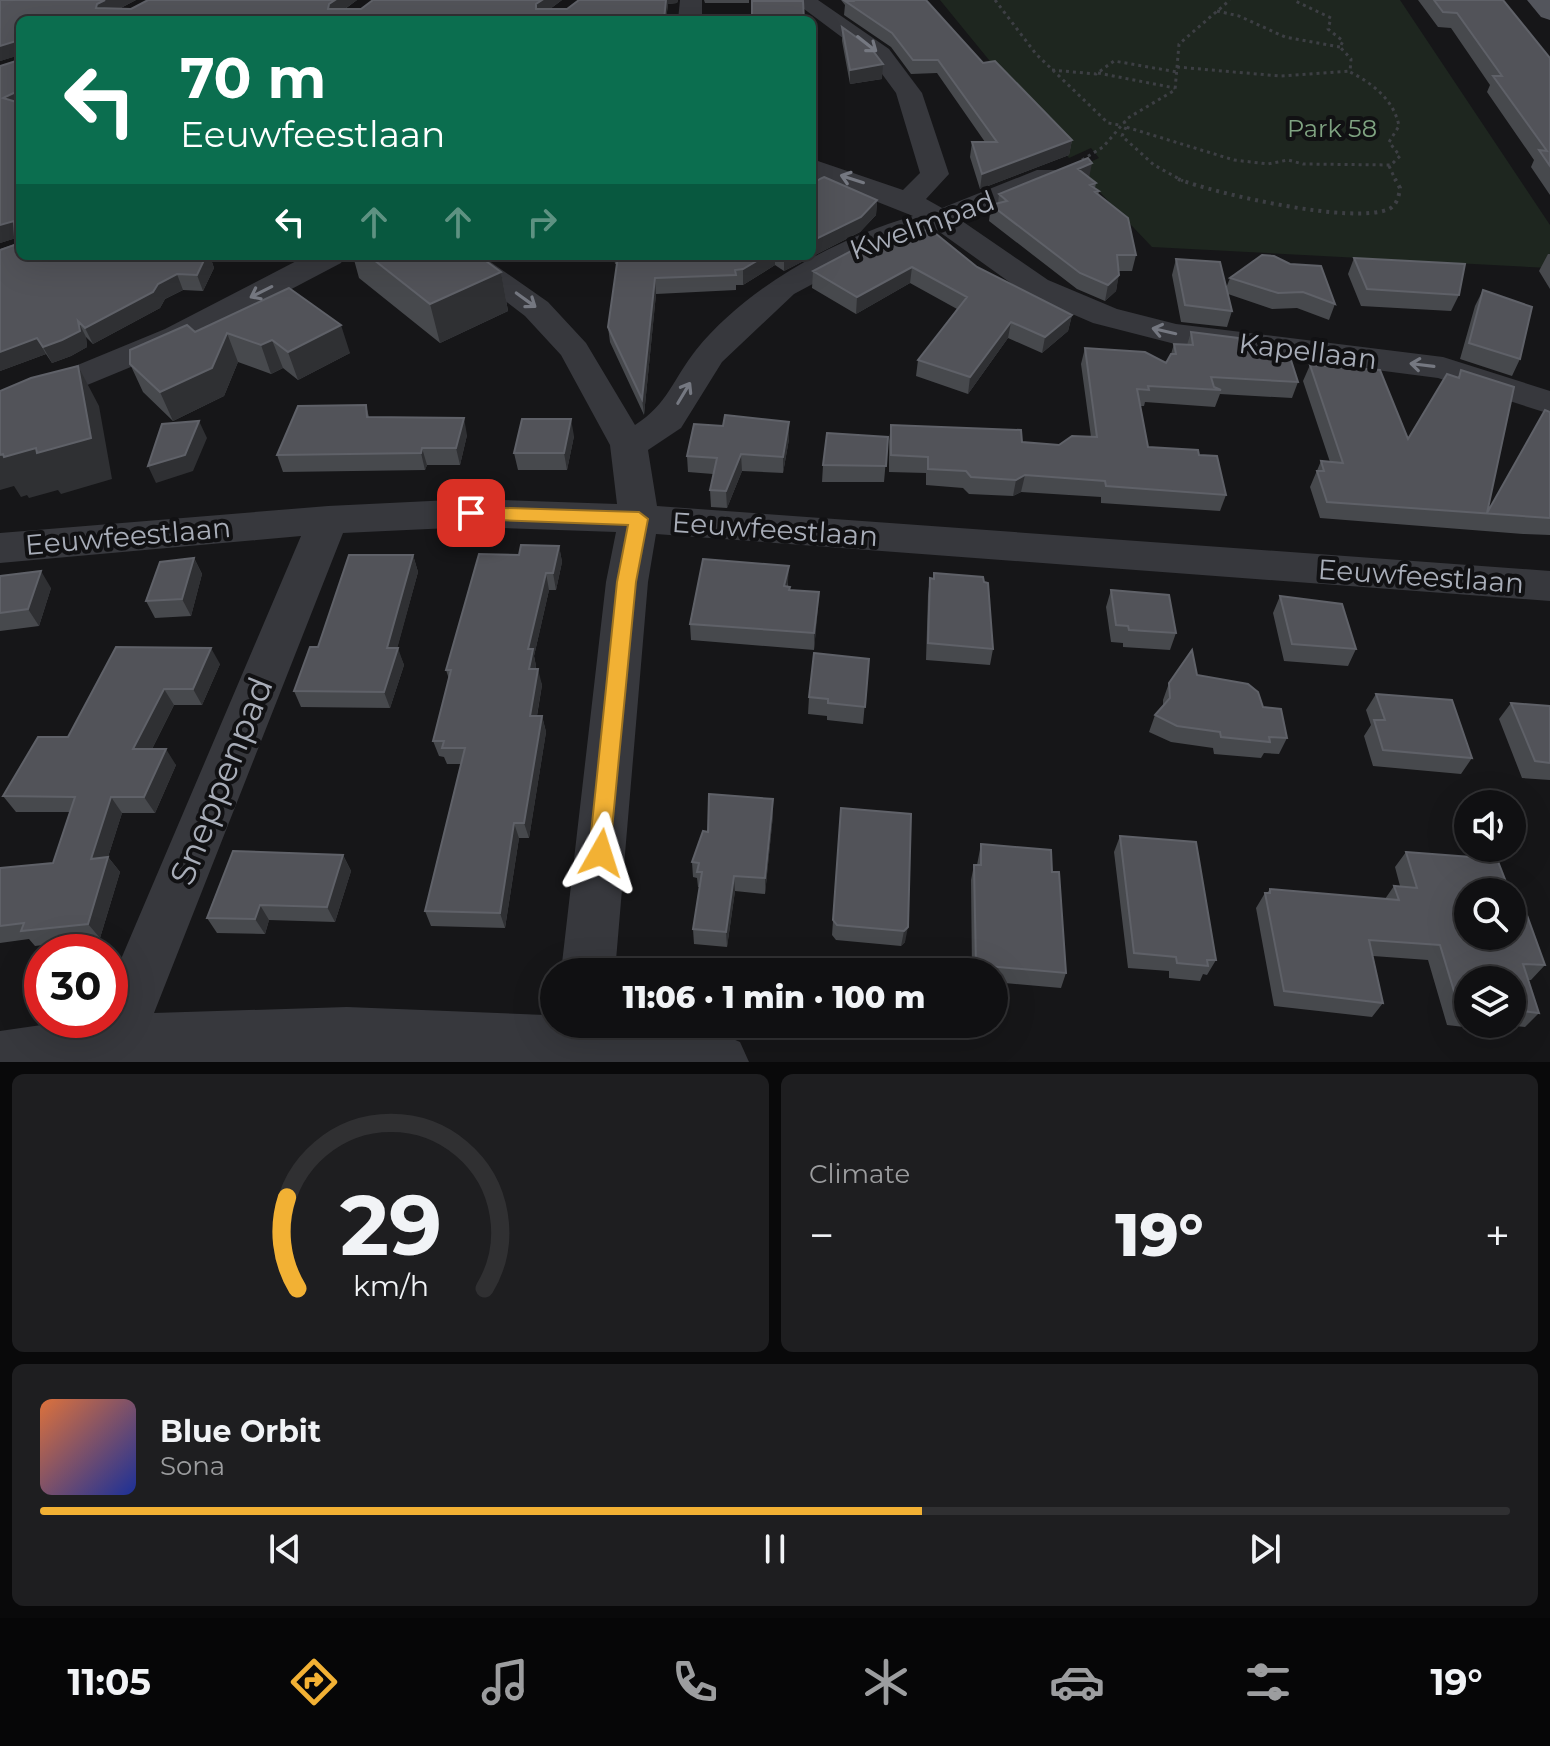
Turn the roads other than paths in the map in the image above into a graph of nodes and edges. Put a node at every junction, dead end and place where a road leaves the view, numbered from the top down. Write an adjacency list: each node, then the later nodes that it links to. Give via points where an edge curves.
1 (803, 0): 6 (street, one-way to 6, via 880,54 909,93 935,174)
2 (1539, 0): 3 (main road)
3 (1550, 12)
4 (1074, 164): 7 (street, Kwelmpad)
5 (816, 168): 6 (street, Kapellaan, one-way to 5)
6 (908, 201): 7 (street, Kapellaan)
7 (940, 219): 10 (street, Kapellaan, one-way to 7, via 1443,368 1175,334 1105,316 1037,287); 12 (street, Kwelmpad, one-way to 7, via 668,420 709,356 783,287 852,250)
8 (322, 260): 11 (street, one-way to 11, via 177,336)
9 (467, 260): 12 (street, one-way to 12, via 540,310 575,351)
10 (1550, 403)
11 (0, 410)
12 (629, 445): 13 (street)
13 (639, 519): 14 (street, Eeuwfeestlaan, via 471,513); 16 (street, Eeuwfeestlaan); 17 (street, via 627,582)
14 (328, 520): 15 (street, Eeuwfeestlaan); 20 (street, Sneppenpad)
15 (0, 548)
16 (1550, 586)
17 (589, 958)
18 (540, 1036): 20 (street, via 347,1035)
19 (592, 1038): 22 (street)
20 (114, 1043): 21 (street)
21 (0, 1060)
22 (720, 1062)

